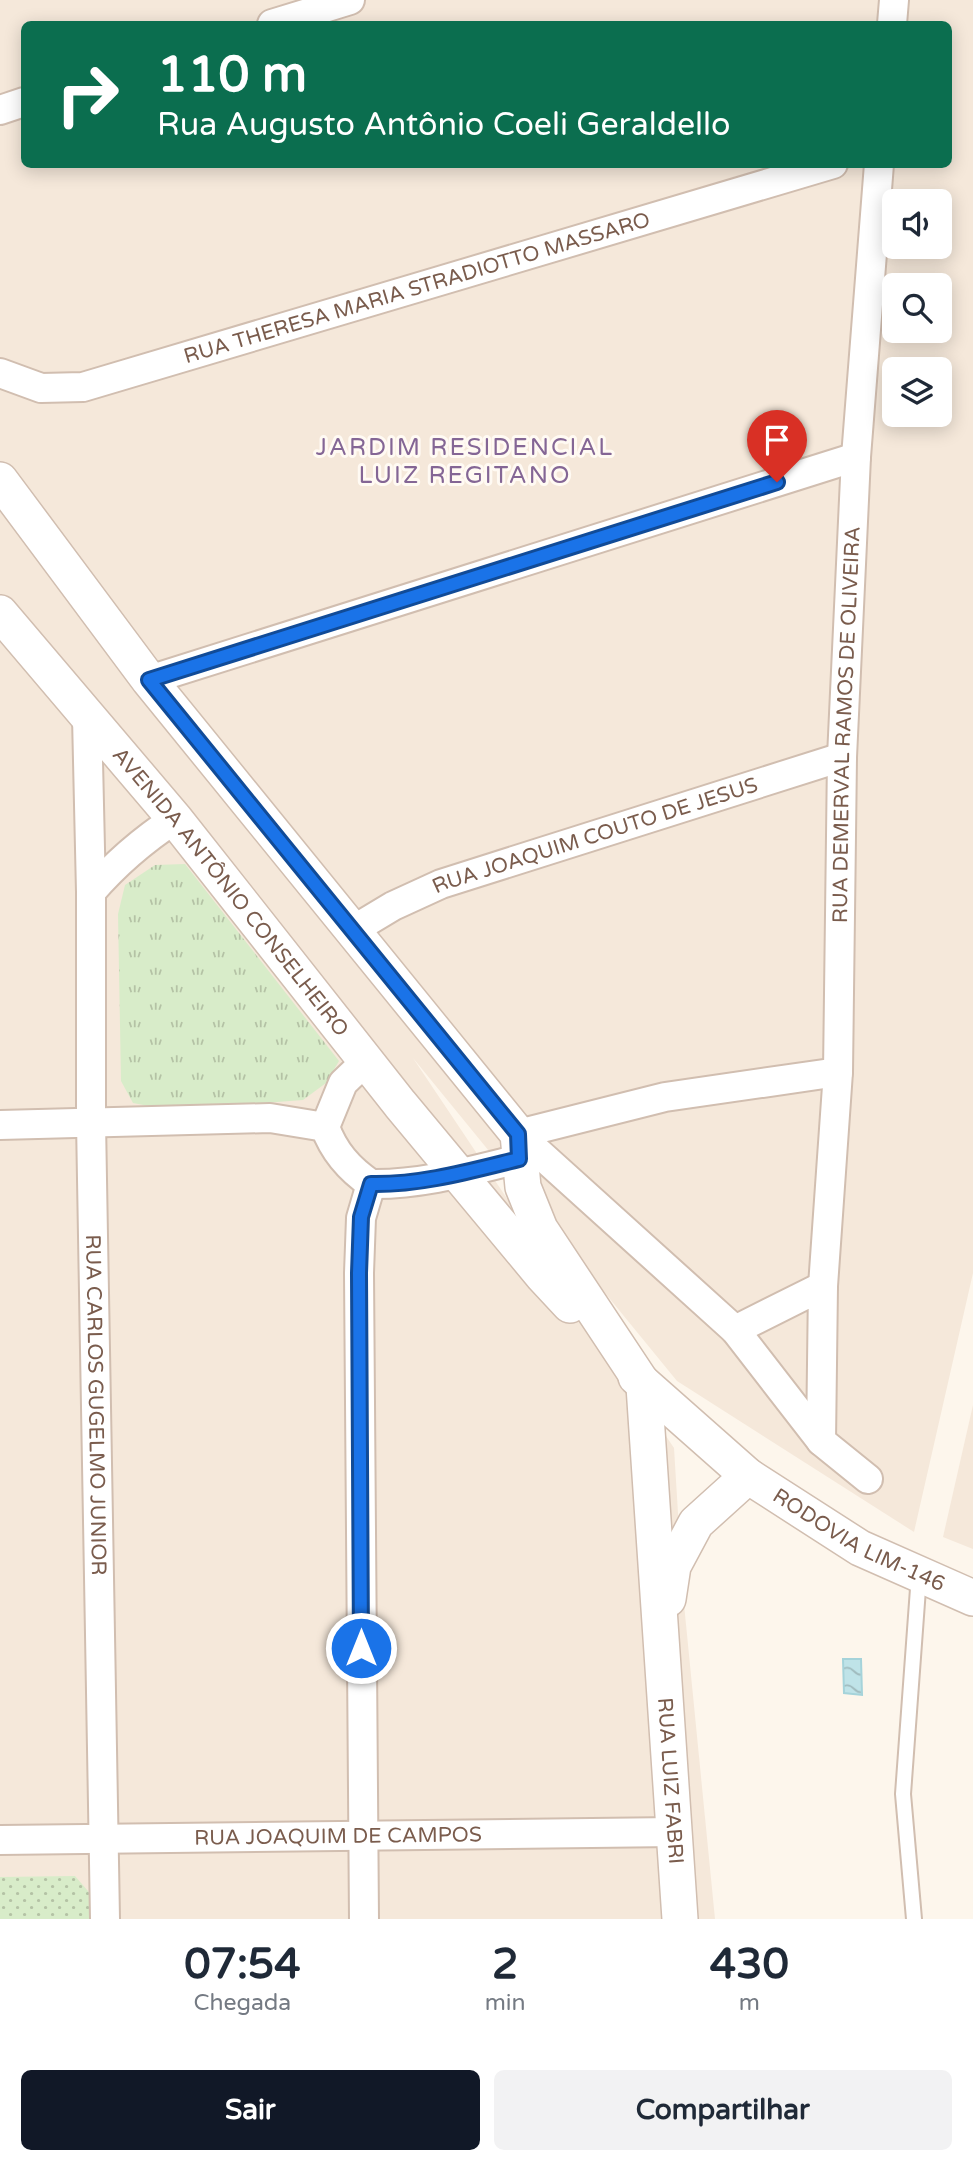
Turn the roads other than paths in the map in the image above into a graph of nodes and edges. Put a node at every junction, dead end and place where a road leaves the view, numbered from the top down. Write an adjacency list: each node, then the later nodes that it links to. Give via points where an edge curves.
1 (350, 0): 3 (street)
2 (894, 0): 4 (street)
3 (282, 21)
4 (892, 21)
5 (21, 103): 6 (street)
6 (0, 110)
7 (820, 168): 9 (street, RUA THERESA MARIA STRADIOTTO MASSARO, via 83,387 41,388)
8 (879, 168): 10 (street, RUA DEMERVAL RAMOS DE OLIVEIRA)
9 (0, 373)
10 (856, 457): 13 (street); 15 (street, RUA DEMERVAL RAMOS DE OLIVEIRA)
11 (0, 481): 13 (street)
12 (0, 613): 14 (street, AVENIDA ANTÔNIO CONSELHEIRO)
13 (149, 680): 18 (street)
14 (87, 717): 16 (street, AVENIDA ANTÔNIO CONSELHEIRO); 17 (street, RUA CARLOS GUGELMO JUNIOR)
15 (842, 757): 18 (street, RUA JOAQUIM COUTO DE JESUS, via 441,884); 20 (street, RUA DEMERVAL RAMOS DE OLIVEIRA)
16 (175, 819): 17 (street, via 144,840); 19 (street, AVENIDA ANTÔNIO CONSELHEIRO)
17 (91, 892): 21 (street, RUA CARLOS GUGELMO JUNIOR)
18 (353, 930): 24 (street)
19 (366, 1061): 23 (street, via 344,1083); 25 (street, AVENIDA ANTÔNIO CONSELHEIRO)
20 (838, 1072): 24 (street, via 665,1097); 27 (street, RUA DEMERVAL RAMOS DE OLIVEIRA)
21 (91, 1122): 22 (street); 23 (street, via 270,1118); 39 (street, RUA CARLOS GUGELMO JUNIOR)
22 (0, 1125)
23 (325, 1127): 26 (street, via 338,1155)
24 (519, 1146): 25 (street); 28 (street); 29 (street, via 523,1187 540,1229)
25 (458, 1174): 26 (street, via 396,1185); 29 (street, AVENIDA ANTÔNIO CONSELHEIRO)
26 (371, 1184): 37 (street, via 361,1217 359,1273)
27 (823, 1286): 28 (street); 30 (street, RUA DEMERVAL RAMOS DE OLIVEIRA)
28 (735, 1330): 30 (street)
29 (644, 1386): 31 (street, RODOVIA LIM-146); 35 (street)
30 (821, 1441): 32 (street)
31 (748, 1476): 33 (street, RODOVIA LIM-146, via 860,1548); 35 (street, via 696,1523 673,1566)
32 (868, 1479)
33 (919, 1576): 34 (street, RODOVIA LIM-146); 43 (lane, via 903,1794)
34 (973, 1598)
35 (660, 1644): 36 (street, RUA LUIZ FABRI)
36 (675, 1832): 37 (street, RUA JOAQUIM DE CAMPOS); 42 (street, RUA LUIZ FABRI)
37 (363, 1836): 39 (street, RUA JOAQUIM DE CAMPOS); 41 (street)
38 (0, 1840): 39 (street, RUA JOAQUIM DE CAMPOS)
39 (104, 1840): 40 (street, RUA CARLOS GUGELMO JUNIOR)
40 (105, 1919)
41 (364, 1919)
42 (680, 1919)
43 (914, 1919)

